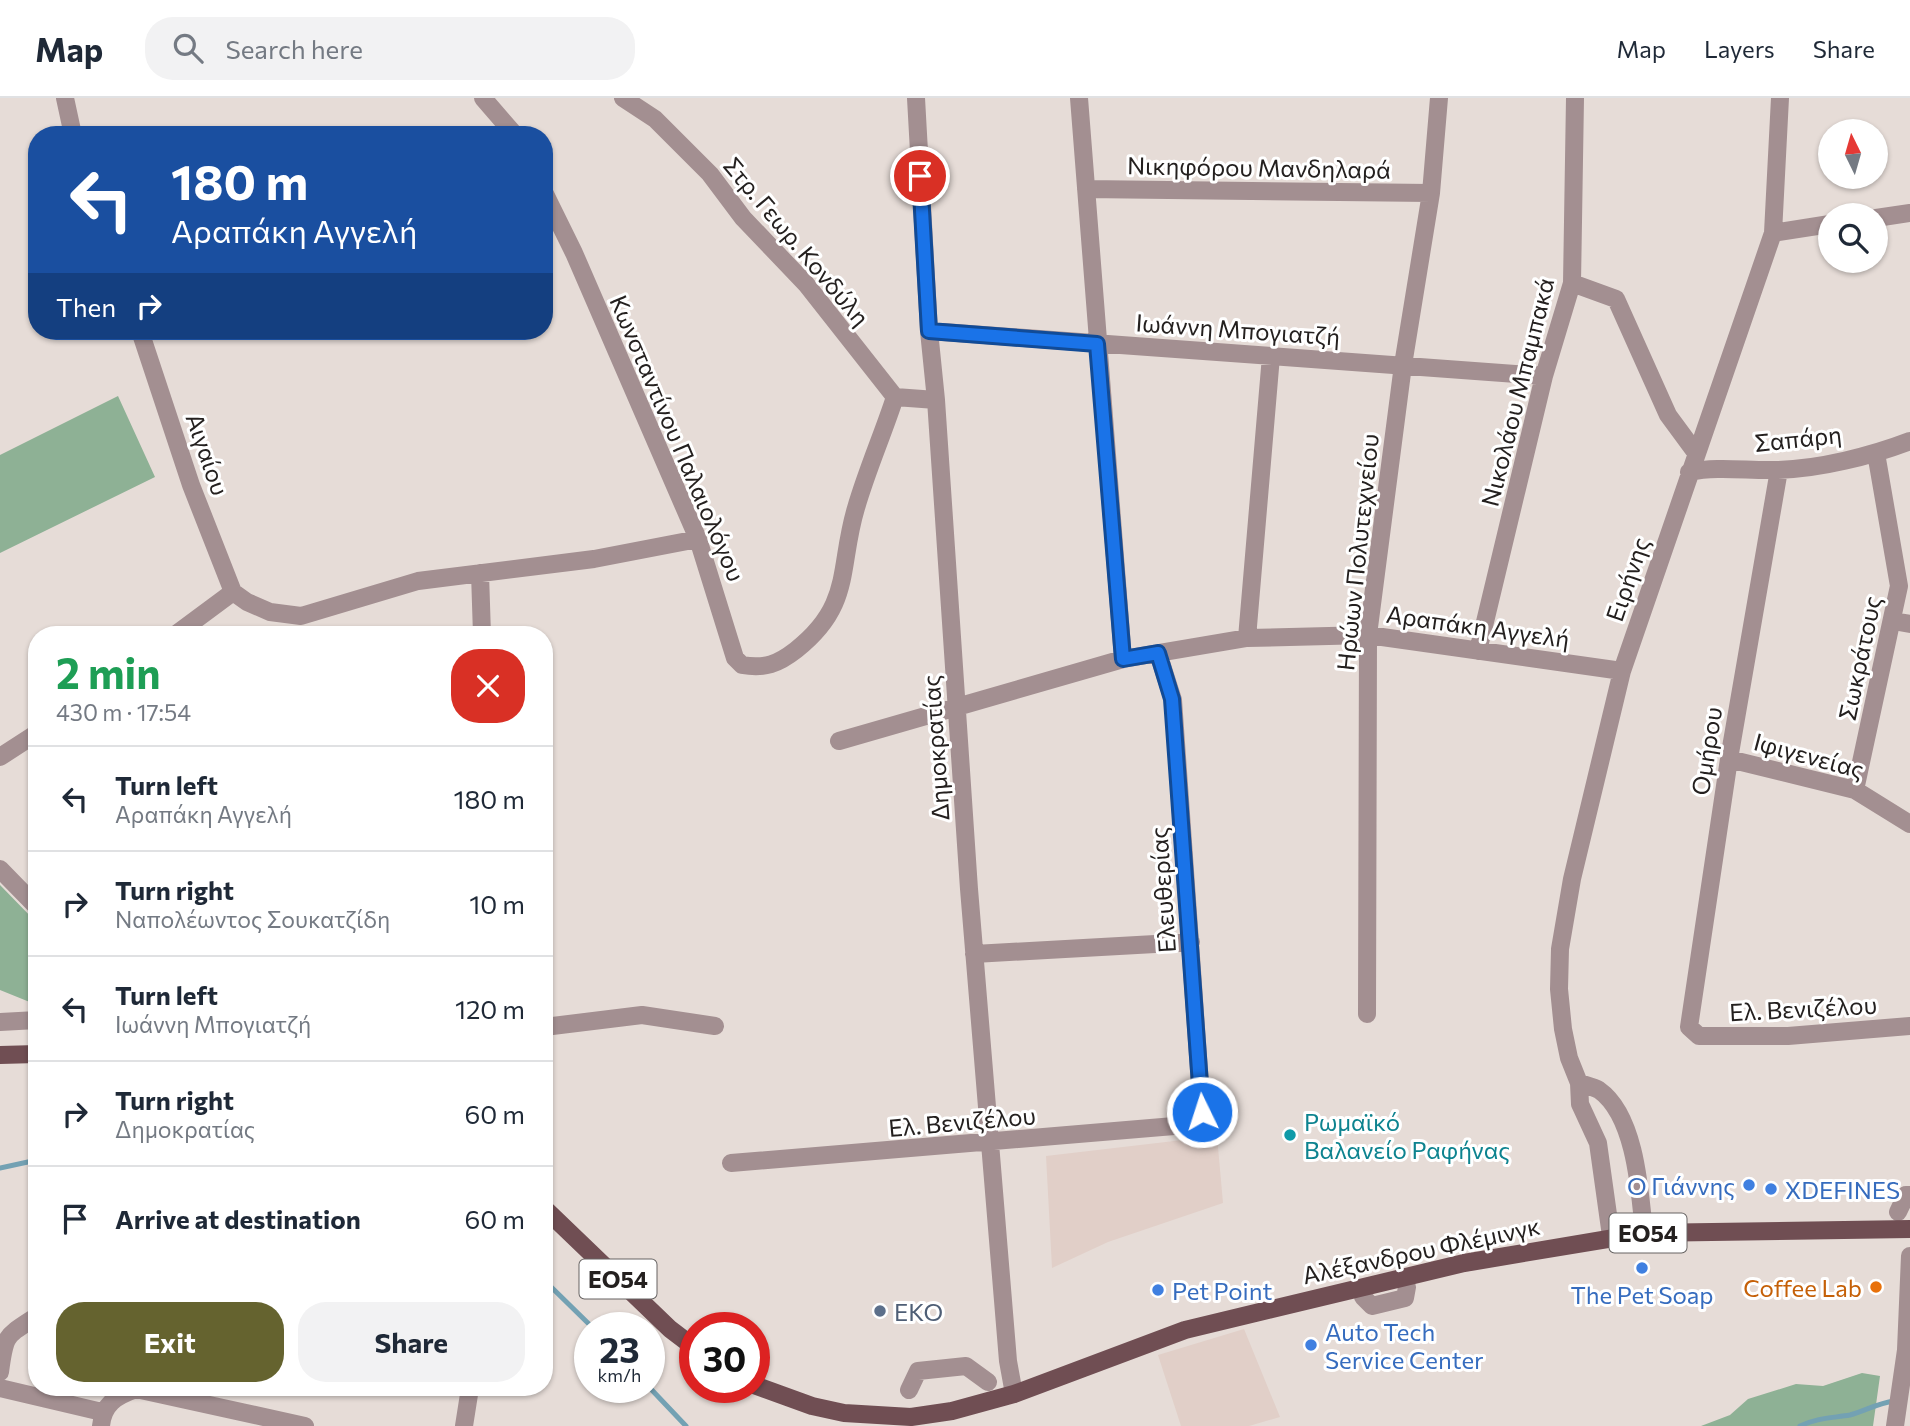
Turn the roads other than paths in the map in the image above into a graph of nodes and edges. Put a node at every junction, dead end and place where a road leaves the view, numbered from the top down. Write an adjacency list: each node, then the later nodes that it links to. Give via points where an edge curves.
1 (65, 98): 9 (street)
2 (483, 98): 10 (street)
3 (623, 98): 25 (street, Στρ. Γεωρ. Κονδύλη, via 655,119 710,174 743,218 806,284)
4 (916, 98): 19 (street, Δημοκρατίας)
5 (1079, 98): 11 (street)
6 (1439, 98): 12 (street, Ηρώων Πολυτεχνείου)
7 (1575, 98): 18 (street, Νικολάου Μπαμπακά)
8 (1780, 98): 17 (street, Ειρήνης)
9 (72, 126)
10 (506, 126)
11 (1086, 189): 12 (street, Νικηφόρου Μανδηλαρά); 21 (street)
12 (1431, 193): 23 (street, Ηρώων Πολυτεχνείου)
13 (553, 210): 32 (street, Κωνσταντίνου Παλαιολόγου)
14 (1910, 213): 15 (street)
15 (1888, 216)
16 (1818, 227): 17 (street)
17 (1773, 233): 28 (street, Ειρήνης)
18 (1572, 283): 24 (street, Νικολάου Μπαμπακά); 28 (street, via 1616,299 1668,415)
19 (929, 331): 21 (street, Ιωάννη Μπογιατζή); 26 (street, Δημοκρατίας)
20 (143, 340): 34 (street, Αιγαίου, via 191,485)
21 (1097, 344): 22 (street, Ιωάννη Μπογιατζή); 42 (street)
22 (1271, 356): 23 (street, Ιωάννη Μπογιατζή); 39 (street)
23 (1403, 365): 24 (street, Ιωάννη Μπογιατζή); 38 (street, Ηρώων Πολυτεχνείου)
24 (1544, 376): 40 (street, Νικολάου Μπαμπακά)
25 (895, 397): 26 (street); 32 (street, Κωνσταντίνου Παλαιολόγου, via 852,521 837,598 816,634 783,659 755,667 742,665 735,658)
26 (936, 400): 44 (street, Δημοκρατίας)
27 (1910, 441): 29 (street, Σαπάρη)
28 (1696, 453): 31 (street, Ειρήνης)
29 (1876, 453): 30 (street, Σαπάρη); 35 (street, Σωκράτους, via 1899,584)
30 (1779, 470): 31 (street, Σαπάρη, via 1710,467); 48 (street, Ομήρου)
31 (1689, 472): 43 (street, Ειρήνης)
32 (698, 539): 33 (street, via 594,559)
33 (480, 573): 34 (street, via 418,581 301,616 270,612); 37 (street)
34 (233, 592): 36 (street)
35 (1901, 622): 49 (street, Σωκράτους)
36 (186, 626)
37 (482, 626)
38 (1368, 635): 39 (street, Αραπάκη Αγγελή); 40 (street, Αραπάκη Αγγελή); 55 (street, Ηρώων Πολυτεχνείου)
39 (1247, 638): 41 (street, Αραπάκη Αγγελή)
40 (1478, 652): 43 (street, Αραπάκη Αγγελή)
41 (1158, 653): 42 (street, Αραπάκη Αγγελή); 53 (street, Ελευθερίας, via 1172,699)
42 (1123, 659): 44 (street, Αραπάκη Αγγελή)
43 (1622, 671): 64 (street, Ειρήνης, via 1572,878 1560,949 1563,1029)
44 (956, 705): 46 (street, Αραπάκη Αγγελή); 54 (street, Δημοκρατίας)
45 (28, 739): 47 (street)
46 (839, 741)
47 (0, 757)
48 (1728, 759): 49 (street, Ιφιγενείας); 61 (street, Ομήρου, via 1689,1027)
49 (1855, 790): 50 (street, Ιφιγενείας)
50 (1910, 824)
51 (0, 869): 52 (street)
52 (28, 898)
53 (1191, 942): 54 (street); 65 (street, Ελευθερίας, via 1202,1112)
54 (974, 954): 66 (street, Δημοκρατίας)
55 (1367, 1014)
56 (28, 1021): 57 (street)
57 (0, 1023)
58 (553, 1026): 59 (street, via 642,1015)
59 (715, 1026)
60 (1910, 1026): 61 (street, Ελ. Βενιζέλου, via 1788,1036)
61 (1699, 1036)
62 (28, 1054): 63 (main road)
63 (0, 1055)
64 (1579, 1083): 71 (street, via 1599,1090 1619,1115 1637,1163); 73 (street, Ειρήνης, via 1580,1104 1598,1143)
65 (1198, 1124): 66 (street, Ελ. Βενιζέλου)
66 (990, 1144): 67 (street, Ελ. Βενιζέλου); 84 (street, Δημοκρατίας)
67 (731, 1163)
68 (1910, 1195): 69 (street)
69 (1898, 1212)
70 (553, 1217): 78 (main road, ΕΟ54)
71 (1644, 1233): 72 (main road, Αλέξανδρου Φλέμινγκ / ΕΟ54); 73 (main road, Αλέξανδρου Φλέμινγκ / ΕΟ54)
72 (1910, 1233)
73 (1611, 1236): 84 (main road, Αλέξανδρου Φλέμινγκ / ΕΟ54, via 1464,1263 1185,1330)
74 (1910, 1256): 91 (street, via 1906,1350)
75 (1407, 1287): 76 (street, via 1405,1298 1372,1306)
76 (1363, 1297)
77 (28, 1321): 79 (street, via 7,1338)
78 (679, 1336)
79 (0, 1373)
80 (988, 1382): 82 (street, via 966,1366 918,1371)
81 (0, 1388): 88 (street)
82 (909, 1390)
83 (770, 1391): 84 (main road, Αλέξανδρου Φλέμινγκ / ΕΟ54, via 812,1406 911,1417)
84 (1014, 1394)
85 (117, 1396): 88 (street)
86 (211, 1396): 89 (street)
87 (469, 1396): 90 (street)
88 (101, 1419)
89 (305, 1426)
90 (464, 1426)
91 (1895, 1426)

